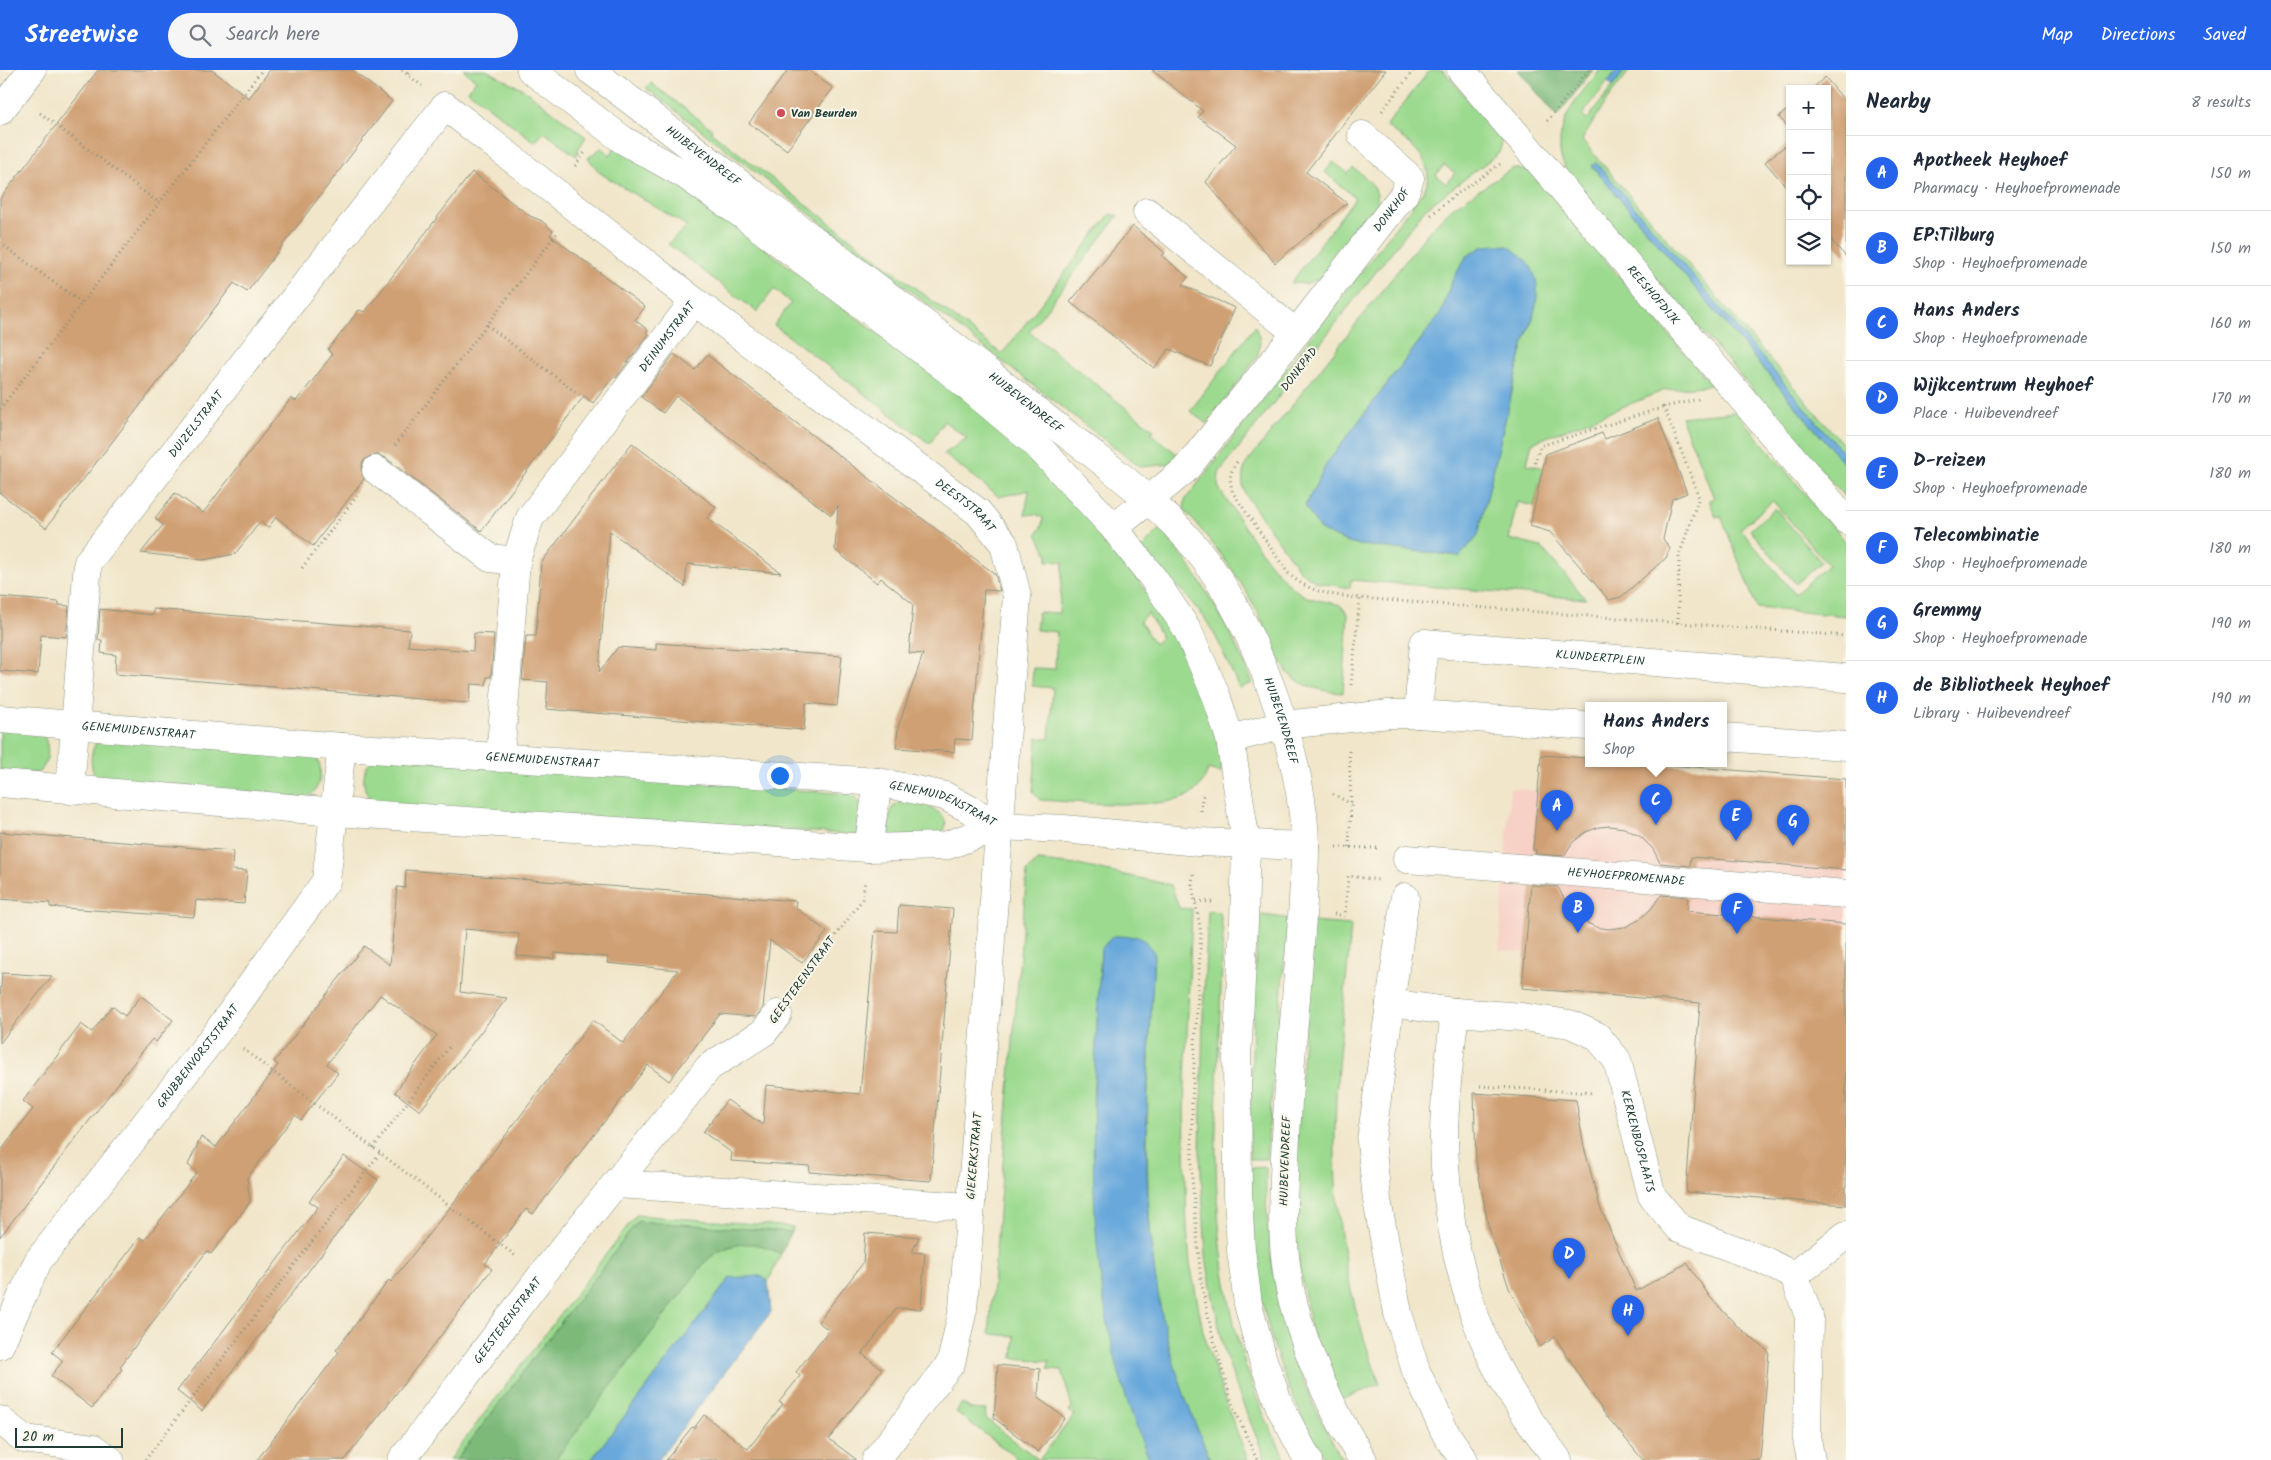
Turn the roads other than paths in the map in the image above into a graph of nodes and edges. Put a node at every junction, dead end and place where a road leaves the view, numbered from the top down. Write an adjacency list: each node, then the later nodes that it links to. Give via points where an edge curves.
1 (32, 70): 5 (street)
2 (531, 70): 14 (street, HUIBEVENDREEF, via 623,140 686,175 744,216 948,370 1036,444)
3 (590, 70): 12 (street, HUIBEVENDREEF, via 958,349)
4 (1461, 70): 13 (street, REESHOFDIJK)
5 (7, 102)
6 (445, 106): 9 (street, DEINUMSTRAAT); 20 (street, DUIZELSTRAAT, via 88,562)
7 (1362, 135): 10 (street, DONKHOF, via 1410,178 1404,194)
8 (1147, 212): 10 (street)
9 (694, 301): 15 (street, DEINUMSTRAAT, via 530,518); 31 (street, DEESTSTRAAT, via 978,512 1004,544 1016,596)
10 (1296, 333): 12 (street, DONKHOF, via 1185,470)
11 (376, 470): 15 (street, via 490,558)
12 (1150, 500): 14 (street, DONKHOF); 19 (street, HUIBEVENDREEF, via 1197,549 1233,601)
13 (1846, 520)
14 (1114, 528): 23 (street, HUIBEVENDREEF, via 1188,629 1216,695)
15 (516, 561): 26 (street, DEINUMSTRAAT)
16 (1846, 678): 17 (street, KLUNDERTPLEIN, via 1424,643)
17 (1418, 714): 19 (street); 21 (street)
18 (0, 720): 20 (street, GENEMUIDENSTRAAT)
19 (1284, 725): 23 (street); 33 (street, HUIBEVENDREEF, via 1299,786)
20 (76, 726): 24 (street, GENEMUIDENSTRAAT); 29 (street, DUIZELSTRAAT)
21 (1585, 726)
22 (1727, 737): 25 (street)
23 (1230, 739): 32 (street, HUIBEVENDREEF)
24 (342, 746): 26 (street, GENEMUIDENSTRAAT); 30 (street, GRUBBENVORSTSTRAAT)
25 (1846, 746)
26 (500, 758): 27 (street, GENEMUIDENSTRAAT)
27 (878, 782): 31 (street, GENEMUIDENSTRAAT, via 945,796); 34 (street)
28 (0, 783): 29 (street, GENEMUIDENSTRAAT)
29 (70, 790): 30 (street, GENEMUIDENSTRAAT)
30 (336, 812): 34 (street, GENEMUIDENSTRAAT); 45 (street, GRUBBENVORSTSTRAAT, via 326,881 218,1030 38,1261)
31 (1000, 826): 32 (street); 34 (street, GENEMUIDENSTRAAT, via 945,846); 42 (street, GIEKERKSTRAAT)
32 (1246, 843): 33 (street); 50 (street, HUIBEVENDREEF, via 1236,1059 1241,1250 1248,1304 1262,1357 1280,1407)
33 (1305, 846): 51 (street, HUIBEVENDREEF, via 1283,1193 1285,1249 1292,1301 1318,1374 1338,1419)
34 (868, 848)
35 (1407, 859): 36 (street, HEYHOEFPROMENADE)
36 (1846, 894)
37 (1405, 897): 38 (street)
38 (1390, 1003): 39 (street, KERKENBOSPLAATS); 52 (street, via 1370,1141 1386,1256 1398,1313 1416,1371 1446,1434)
39 (1455, 1012): 44 (street, KERKENBOSPLAATS, via 1570,1024 1597,1036 1617,1060 1652,1196 1678,1228 1763,1260); 53 (street, via 1444,1142 1458,1258 1492,1358 1524,1414)
40 (778, 1014): 41 (street, GEESTERENSTRAAT, via 764,1032 709,1067)
41 (616, 1184): 42 (street); 48 (street, GEESTERENSTRAAT, via 542,1275)
42 (970, 1207): 49 (street, GIEKERKSTRAAT, via 963,1310 951,1363)
43 (1846, 1236): 44 (street)
44 (1794, 1276): 54 (street, via 1810,1316 1807,1439)
45 (0, 1345)
46 (0, 1420): 47 (street, via 24,1439 93,1448)
47 (110, 1460)
48 (402, 1460)
49 (876, 1460)
50 (1308, 1460)
51 (1363, 1460)
52 (1464, 1460)
53 (1558, 1460)
54 (1811, 1460)

